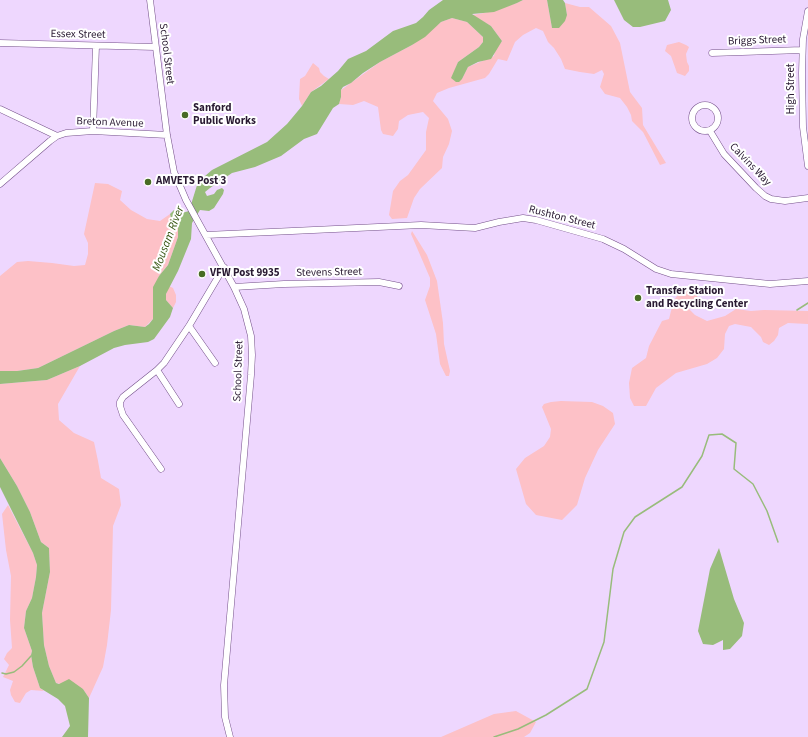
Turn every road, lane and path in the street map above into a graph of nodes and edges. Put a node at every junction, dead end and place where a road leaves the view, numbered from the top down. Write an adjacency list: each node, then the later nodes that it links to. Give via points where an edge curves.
1 (150, 0): 5 (street, School Street)
2 (808, 11): 6 (street, High Street)
3 (0, 43): 4 (street, Essex Street)
4 (96, 46): 5 (street, Essex Street); 9 (street)
5 (155, 47): 11 (street, School Street)
6 (802, 50): 7 (street, Briggs Street); 13 (street, High Street, via 803,126)
7 (712, 53)
8 (0, 109): 12 (street)
9 (93, 131): 11 (street, Breton Avenue); 12 (street, Breton Avenue, via 76,131)
10 (710, 131): 10 (street, via 717,123 716,112 710,106 700,106 692,114 692,122 698,130); 15 (street, Calvins Way, via 724,154 765,196 785,201)
11 (167, 135): 16 (street, School Street, via 174,172)
12 (57, 136): 14 (street, Breton Avenue)
13 (808, 166)
14 (0, 184)
15 (808, 198)
16 (206, 234): 17 (street, School Street); 18 (street, Rushton Street, via 421,225 475,228 523,218 603,239 616,244 656,269 671,274 770,284)
17 (224, 267): 20 (street, School Street); 21 (street)
18 (808, 281)
19 (399, 286): 20 (street, Stevens Street, via 379,282)
20 (234, 287): 26 (street, School Street, via 248,320 252,355 224,685 225,717)
21 (189, 326): 22 (street); 23 (street)
22 (216, 363)
23 (157, 370): 24 (street); 25 (street, via 123,397 120,404 123,415)
24 (179, 404)
25 (161, 469)
26 (230, 737)

